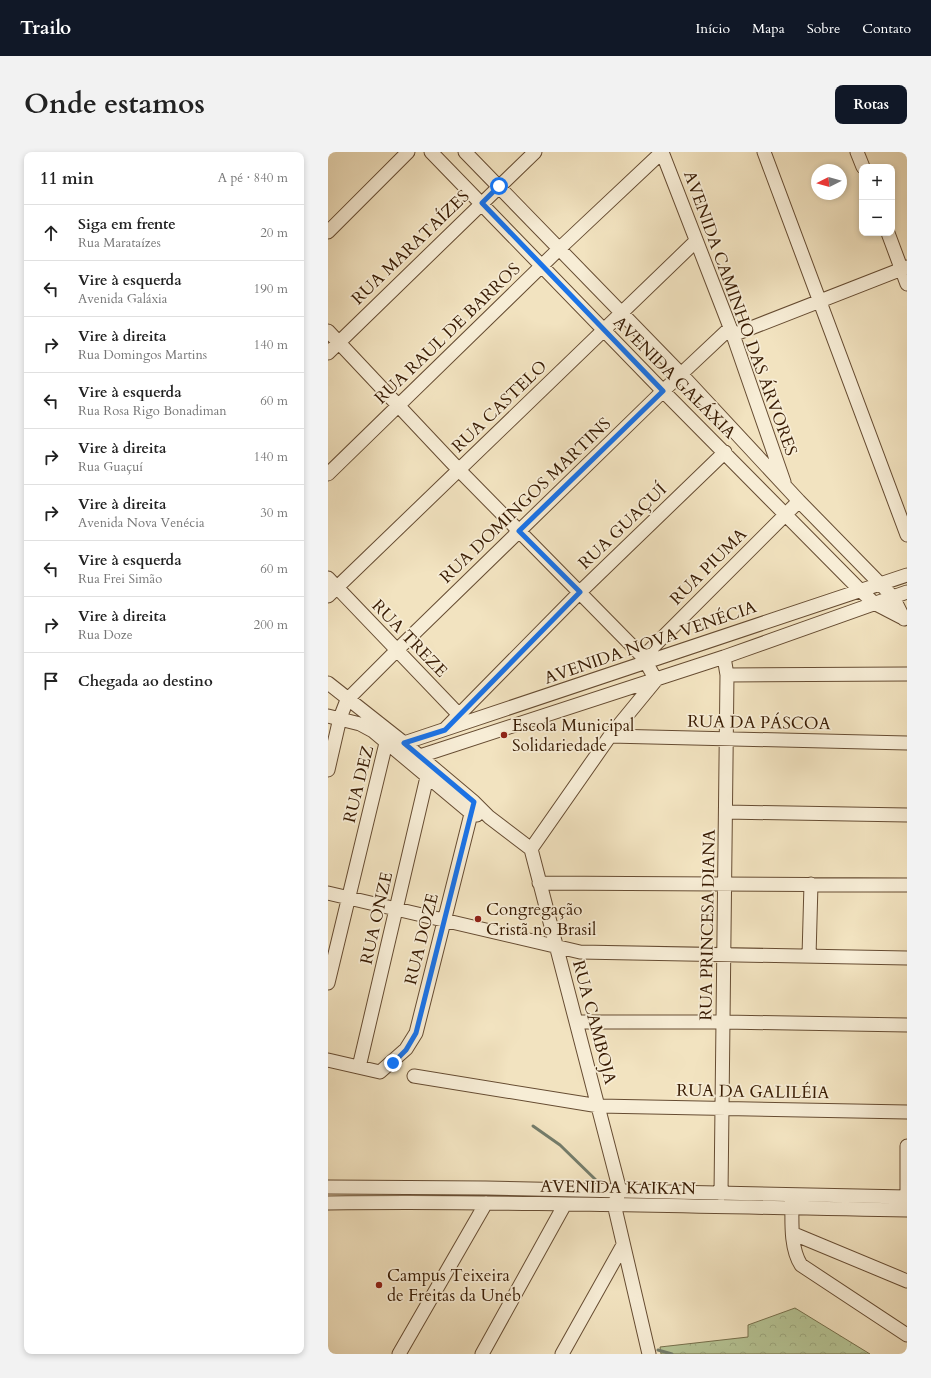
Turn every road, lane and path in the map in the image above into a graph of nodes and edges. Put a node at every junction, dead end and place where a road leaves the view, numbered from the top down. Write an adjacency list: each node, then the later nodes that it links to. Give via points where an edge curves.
1 (408, 152): 11 (street)
2 (431, 152): 10 (street, AVENIDA GALÁXIA)
3 (465, 152): 9 (street, AVENIDA GALÁXIA)
4 (536, 152): 9 (street, RUA MARATAÍZES)
5 (662, 152): 13 (street, AVENIDA CAMINHO DAS ÁRVORES); 14 (street, RUA RAUL DE BARROS)
6 (764, 152): 18 (street)
7 (857, 152): 8 (street)
8 (862, 164)
9 (499, 186): 10 (street, RUA MARATAÍZES); 14 (street, AVENIDA GALÁXIA)
10 (482, 203): 15 (street, AVENIDA GALÁXIA); 23 (street, RUA MARATAÍZES)
11 (328, 232)
12 (889, 236): 16 (street)
13 (696, 241): 19 (street, RUA CASTELO); 22 (street, AVENIDA CAMINHO DAS ÁRVORES)
14 (560, 248): 15 (street, RUA RAUL DE BARROS); 19 (street, AVENIDA GALÁXIA)
15 (542, 267): 20 (street, AVENIDA GALÁXIA); 27 (street, RUA RAUL DE BARROS)
16 (904, 268): 17 (street); 18 (street)
17 (907, 284)
18 (821, 300): 22 (street); 35 (street)
19 (620, 314): 20 (street, RUA CASTELO); 25 (street, AVENIDA GALÁXIA)
20 (603, 330): 26 (street, AVENIDA GALÁXIA); 29 (street, RUA CASTELO)
21 (328, 331): 23 (street)
22 (732, 332): 25 (street, RUA DOMINGOS MARTINS); 31 (street, AVENIDA CAMINHO DAS ÁRVORES)
23 (339, 342): 24 (street, RUA MARATAÍZES); 27 (street)
24 (328, 353)
25 (681, 374): 26 (street, RUA DOMINGOS MARTINS); 31 (street, AVENIDA GALÁXIA)
26 (663, 391): 28 (street, AVENIDA GALÁXIA); 34 (street, RUA DOMINGOS MARTINS)
27 (398, 406): 29 (street); 30 (street, RUA RAUL DE BARROS)
28 (725, 452): 33 (street, AVENIDA GALÁXIA); 40 (street, RUA GUAÇUÍ)
29 (459, 470): 34 (street); 38 (street, RUA CASTELO)
30 (328, 474)
31 (786, 487): 32 (street, AVENIDA GALÁXIA)
32 (799, 501): 33 (street, RUA PIUMA); 37 (street, AVENIDA GALÁXIA)
33 (785, 515): 39 (street, AVENIDA GALÁXIA); 49 (street, RUA PIUMA)
34 (519, 531): 40 (street); 46 (street, RUA DOMINGOS MARTINS)
35 (907, 535)
36 (907, 575): 37 (street, AVENIDA NOVA VENÉCIA)
37 (879, 584): 39 (street, AVENIDA NOVA VENÉCIA); 42 (street, AVENIDA GALÁXIA)
38 (331, 587): 46 (street, RUA TREZE)
39 (860, 590): 43 (street, AVENIDA GALÁXIA); 45 (street, AVENIDA NOVA VENÉCIA)
40 (580, 592): 49 (street); 57 (street, RUA GUAÇUÍ)
41 (907, 592): 42 (street)
42 (899, 602): 43 (street); 44 (street)
43 (874, 603): 44 (street, AVENIDA GALÁXIA); 47 (street)
44 (904, 620)
45 (736, 632): 47 (street); 49 (street, AVENIDA NOVA VENÉCIA)
46 (397, 650): 54 (street, RUA DOMINGOS MARTINS); 57 (street, RUA TREZE)
47 (744, 650): 48 (street)
48 (724, 657): 51 (street, RUA PRINCESA DIANA); 52 (street)
49 (645, 659): 52 (street); 55 (street, AVENIDA NOVA VENÉCIA)
50 (907, 674): 51 (street)
51 (727, 675): 61 (street, RUA PRINCESA DIANA)
52 (656, 680): 58 (street); 59 (street)
53 (328, 684): 54 (street)
54 (347, 700): 56 (street); 60 (street)
55 (490, 714): 57 (street, AVENIDA NOVA VENÉCIA); 58 (street)
56 (334, 717): 60 (street, via 360,724); 65 (street)
57 (462, 718): 62 (street, AVENIDA NOVA VENÉCIA, via 445,730)
58 (495, 732): 64 (street)
59 (610, 736): 61 (street, RUA DA PÁSCOA); 70 (street)
60 (390, 739): 62 (street); 66 (street); 76 (street, RUA DEZ)
61 (727, 740): 63 (street, RUA DA PÁSCOA); 68 (street, RUA PRINCESA DIANA)
62 (404, 743): 64 (street)
63 (907, 743)
64 (420, 756): 67 (street)
65 (328, 770)
66 (426, 777): 67 (street); 77 (street, RUA ONZE)
67 (472, 808): 70 (street, via 489,817); 78 (street, RUA DOZE)
68 (726, 812): 69 (street); 73 (street, RUA PRINCESA DIANA)
69 (907, 815)
70 (531, 849): 71 (street, RUA CAMBOJA)
71 (539, 883): 73 (street); 79 (street, RUA CAMBOJA)
72 (811, 884): 73 (street); 74 (street); 81 (street)
73 (725, 885): 80 (street, RUA PRINCESA DIANA)
74 (907, 885)
75 (328, 893): 76 (street)
76 (348, 898): 77 (street); 83 (street, RUA DEZ)
77 (396, 910): 78 (street); 88 (street, RUA ONZE)
78 (444, 921): 79 (street); 88 (street, RUA DOZE, via 416,1033 406,1050 380,1072)
79 (557, 946): 80 (street, via 580,952); 84 (street, RUA CAMBOJA)
80 (724, 955): 81 (street); 85 (street, RUA PRINCESA DIANA)
81 (809, 956): 82 (street)
82 (907, 958)
83 (328, 983)
84 (576, 1022): 85 (street); 90 (street, RUA CAMBOJA)
85 (724, 1022): 86 (street); 91 (street, RUA PRINCESA DIANA)
86 (907, 1025)
87 (328, 1060): 88 (street)
88 (359, 1067)
89 (414, 1076): 90 (street, RUA DA GALILÉIA)
90 (599, 1106): 91 (street, RUA DA GALILÉIA); 98 (street, RUA CAMBOJA)
91 (722, 1108): 92 (street, RUA DA GALILÉIA); 95 (street, RUA PRINCESA DIANA)
92 (907, 1112)
93 (907, 1146): 97 (street)
94 (328, 1187): 98 (street, AVENIDA KAIKAN)
95 (722, 1194): 96 (street, AVENIDA KAIKAN); 98 (street, AVENIDA KAIKAN)
96 (792, 1195): 97 (street, AVENIDA KAIKAN); 102 (street)
97 (907, 1197)
98 (617, 1198): 101 (street, AVENIDA KAIKAN); 102 (street, AVENIDA KAIKAN, via 717,1208); 105 (street, RUA CAMBOJA)
99 (328, 1203): 100 (street, AVENIDA KAIKAN)
100 (486, 1203): 101 (street, AVENIDA KAIKAN); 109 (street)
101 (565, 1204): 110 (street)
102 (792, 1208): 103 (street, AVENIDA KAIKAN); 104 (street)
103 (907, 1210)
104 (794, 1234): 106 (street); 107 (street, via 795,1257 801,1266)
105 (623, 1245): 108 (street, RUA CAMBOJA); 111 (street)
106 (907, 1281)
107 (907, 1335)
108 (646, 1352)
109 (399, 1354)
110 (482, 1354)
111 (562, 1354)

